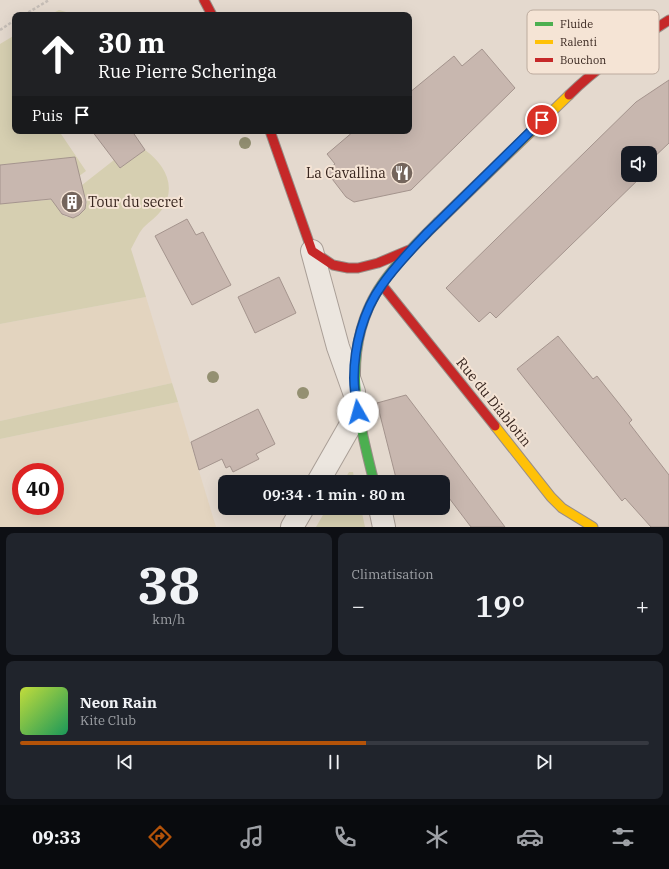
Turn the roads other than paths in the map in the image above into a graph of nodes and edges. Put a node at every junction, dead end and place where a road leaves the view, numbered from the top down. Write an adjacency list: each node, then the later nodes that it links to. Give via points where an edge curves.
1 (204, 0): 2 (street)
2 (210, 12)
3 (669, 20): 4 (street)
4 (659, 27)
5 (591, 74): 7 (street)
6 (271, 134): 8 (street)
7 (412, 249): 8 (street, via 358,268 334,265); 9 (street)
8 (312, 251): 10 (street, via 338,347)
9 (382, 285): 10 (street, via 368,310 356,347 354,375); 17 (street, Rue du Diablotin, via 551,497 562,508)
10 (357, 404): 11 (street); 12 (street)
11 (322, 475)
12 (372, 475)
13 (299, 515): 15 (street)
14 (381, 515): 16 (street)
15 (292, 527)
16 (384, 527)
17 (593, 527)

